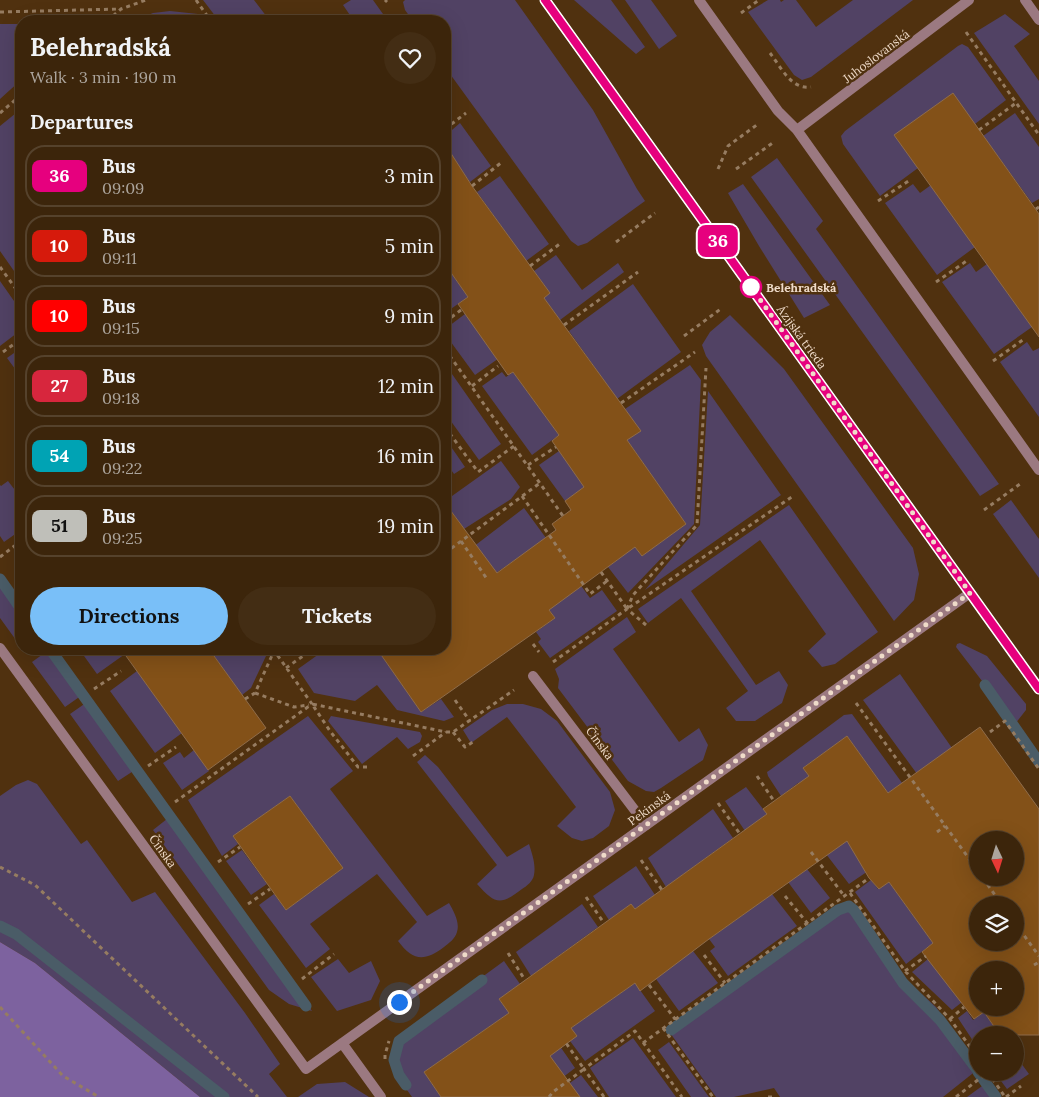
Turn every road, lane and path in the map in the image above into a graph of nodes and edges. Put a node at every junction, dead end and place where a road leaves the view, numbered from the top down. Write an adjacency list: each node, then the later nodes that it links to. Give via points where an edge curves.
1 (146, 0): 9 (path)
2 (196, 0): 13 (path)
3 (545, 0): 79 (street, Ázijská trieda)
4 (699, 0): 21 (street)
5 (759, 0): 11 (path)
6 (969, 0): 26 (street, Juhoslovanská)
7 (1025, 0): 15 (street)
8 (737, 7): 11 (path)
9 (121, 9): 10 (path); 12 (path)
10 (0, 12)
11 (742, 13): 14 (path)
12 (114, 15)
13 (207, 15)
14 (747, 20)
15 (1039, 20)
16 (970, 25): 20 (path, via 964,30)
17 (768, 50): 18 (path, via 789,79 799,86 810,88)
18 (816, 83)
19 (15, 100): 22 (path)
20 (1016, 103): 27 (path); 28 (path)
21 (778, 111): 24 (path); 26 (street)
22 (0, 113)
23 (466, 113): 25 (path)
24 (765, 120): 30 (path, via 728,146); 31 (path, via 779,138)
25 (451, 124)
26 (797, 130): 65 (street)
27 (979, 130)
28 (1039, 135)
29 (502, 162): 33 (path)
30 (718, 168)
31 (736, 169)
32 (910, 180): 34 (path, via 878,202)
33 (472, 186)
34 (872, 194)
35 (656, 213): 36 (path)
36 (616, 242)
37 (561, 243): 39 (path)
38 (968, 260): 42 (path, via 936,283)
39 (530, 266)
40 (1, 269): 43 (path)
41 (638, 272): 47 (path)
42 (930, 274)
43 (15, 288)
44 (722, 308): 48 (path)
45 (462, 310): 46 (path)
46 (451, 318)
47 (564, 325)
48 (684, 336)
49 (1024, 339): 55 (path)
50 (15, 343): 51 (path)
51 (3, 352)
52 (694, 352): 60 (path)
53 (986, 354): 55 (path)
54 (451, 357): 59 (path)
55 (992, 362): 58 (path)
56 (498, 366): 59 (path)
57 (706, 368): 80 (path, via 697,525 633,595)
58 (997, 369)
59 (472, 386): 62 (path)
60 (621, 403)
61 (451, 435): 62 (path, via 478,472)
62 (514, 446): 64 (path)
63 (556, 447): 64 (path)
64 (528, 466): 66 (path)
65 (1039, 470)
66 (540, 483): 67 (path); 71 (path)
67 (522, 496): 72 (path); 78 (path, via 590,594)
68 (793, 496): 80 (path)
69 (1003, 496): 70 (path)
70 (984, 510)
71 (563, 516)
72 (461, 541): 74 (path); 77 (path)
73 (15, 546): 75 (path)
74 (451, 548)
75 (0, 557)
76 (601, 572): 78 (path)
77 (487, 579)
78 (607, 581): 80 (path)
79 (970, 593): 89 (street, Ázijská trieda); 110 (street, Pekinská)
80 (627, 609): 81 (path); 88 (path)
81 (646, 625)
82 (0, 648): 153 (street, Čínska)
83 (271, 655): 91 (path)
84 (277, 655): 86 (path)
85 (304, 655): 86 (path)
86 (286, 668): 95 (path)
87 (121, 671): 90 (path)
88 (533, 676): 96 (path); 110 (street, Čínska)
89 (1039, 689)
90 (94, 690)
91 (255, 693): 92 (path); 95 (path, via 294,707)
92 (245, 699)
93 (455, 700): 96 (path)
94 (854, 700): 111 (path)
95 (312, 704): 97 (path); 104 (path, via 358,767); 109 (path)
96 (470, 721): 98 (path)
97 (446, 732): 98 (path); 102 (path)
98 (453, 732): 100 (path, via 465,747)
99 (990, 732): 105 (path, via 1005,721)
100 (473, 742)
101 (176, 748): 103 (path)
102 (412, 756)
103 (148, 766)
104 (367, 767)
105 (1039, 769)
106 (755, 773): 108 (path)
107 (716, 801): 113 (path)
108 (774, 801)
109 (175, 802)
110 (646, 825): 148 (street, Pekinská)
111 (945, 826): 112 (path); 117 (path)
112 (938, 832)
113 (740, 834)
114 (240, 847): 118 (path)
115 (811, 852): 126 (path)
116 (639, 856): 122 (path)
117 (969, 859)
118 (218, 862)
119 (0, 867): 158 (path, via 35,885)
120 (869, 878): 123 (path)
121 (270, 889): 127 (path)
122 (662, 890)
123 (850, 893): 126 (path); 138 (path)
124 (585, 896): 128 (path)
125 (785, 896): 129 (path)
126 (844, 897): 129 (path)
127 (248, 904)
128 (604, 923)
129 (808, 924): 141 (path)
130 (1024, 935): 135 (path)
131 (507, 952): 140 (path)
132 (334, 954): 139 (path)
133 (704, 955): 141 (path)
134 (926, 956): 138 (path)
135 (1039, 956)
136 (1039, 962): 137 (path)
137 (1034, 965)
138 (905, 971): 146 (path)
139 (302, 978)
140 (525, 980)
141 (725, 983): 145 (path)
142 (649, 985): 145 (path)
143 (0, 1007): 157 (path, via 63,1076)
144 (964, 1007): 146 (path)
145 (675, 1019): 147 (path)
146 (950, 1019): 151 (path)
147 (663, 1028): 150 (path); 163 (path)
148 (342, 1043): 153 (street, Pekinská); 159 (street)
149 (566, 1043): 152 (path)
150 (643, 1043): 152 (path, via 635,1032); 162 (path)
151 (969, 1045)
152 (584, 1069): 160 (path); 161 (path)
153 (306, 1070)
154 (976, 1081): 166 (path)
155 (994, 1081): 167 (path)
156 (1021, 1086): 167 (path)
157 (99, 1097)
158 (258, 1097)
159 (381, 1097)
160 (549, 1097)
161 (604, 1097)
162 (682, 1097)
163 (713, 1097)
164 (768, 1097): 165 (path)
165 (772, 1097)
166 (956, 1097)
167 (1006, 1097)

